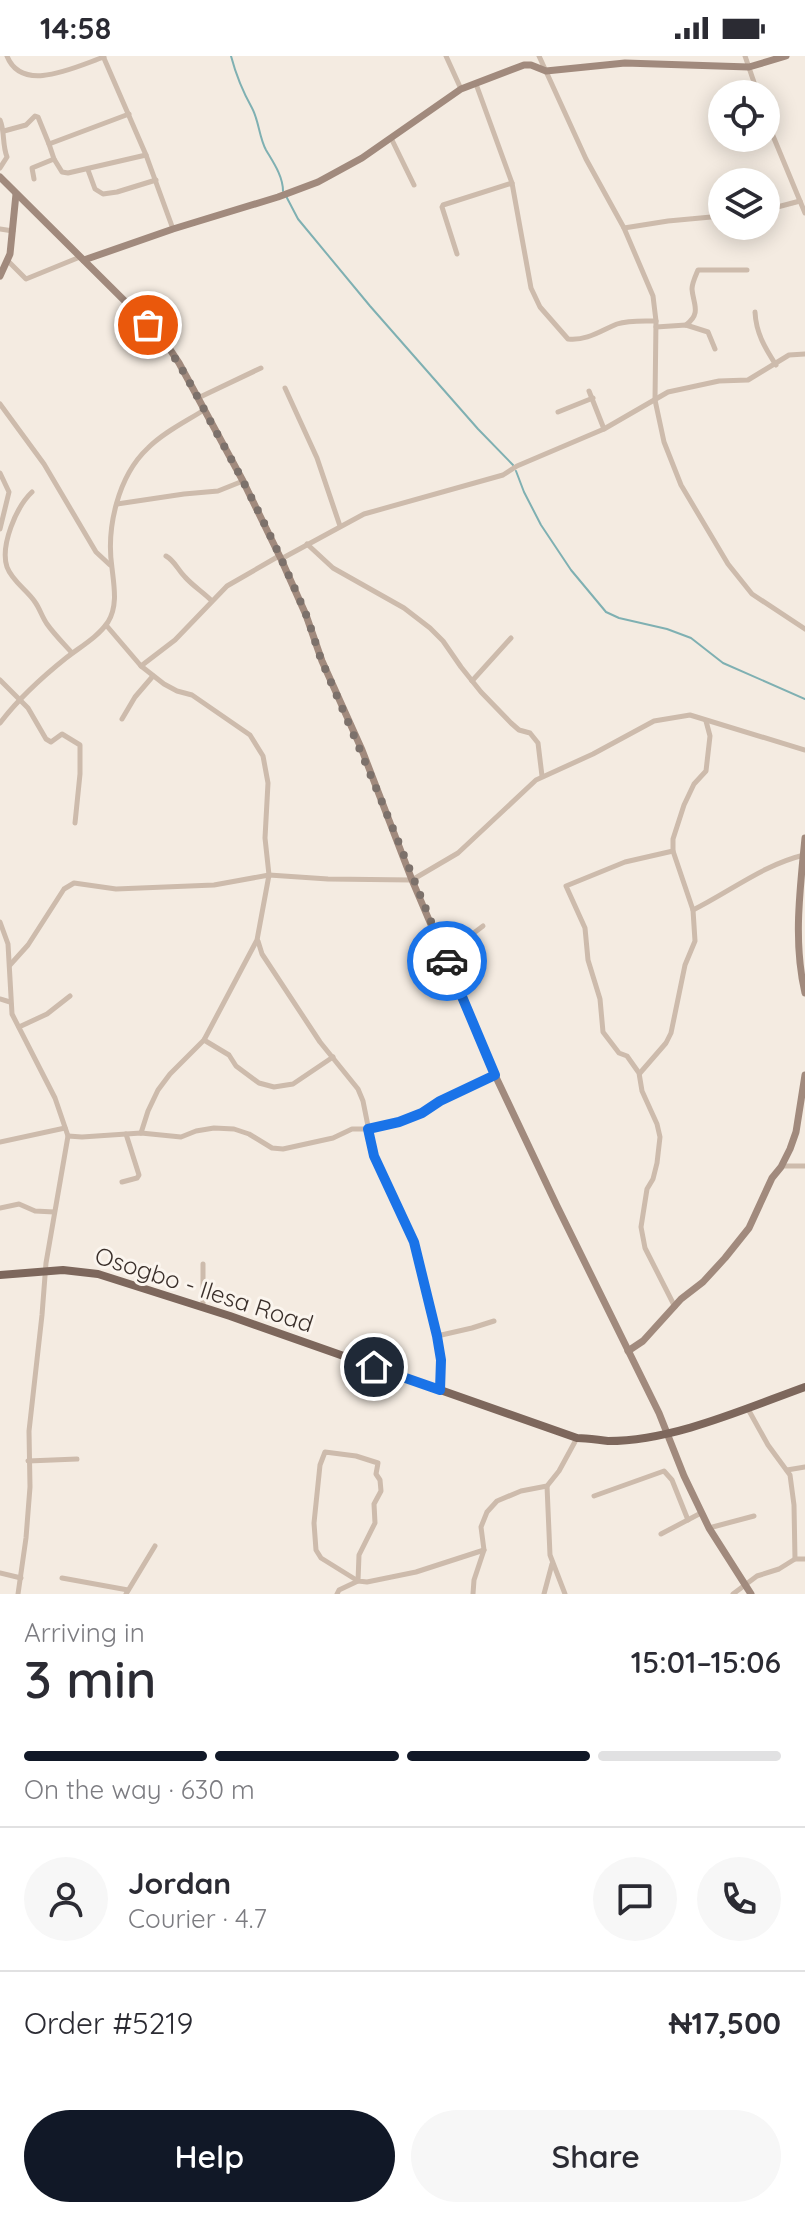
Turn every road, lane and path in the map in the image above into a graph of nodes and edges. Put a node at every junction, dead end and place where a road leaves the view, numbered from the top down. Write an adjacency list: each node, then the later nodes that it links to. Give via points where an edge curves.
1 (7, 56): 5 (street, via 14,70 37,76)
2 (446, 56): 12 (street)
3 (745, 56): 8 (street)
4 (786, 56): 8 (main road)
5 (103, 57): 13 (street)
6 (541, 57): 7 (street); 9 (street)
7 (524, 65): 9 (main road); 11 (main road)
8 (749, 67): 9 (main road, via 625,63); 10 (street)
9 (546, 71): 33 (street)
10 (753, 80)
11 (476, 83): 12 (main road); 26 (street)
12 (461, 89): 16 (main road)
13 (129, 114): 17 (street); 19 (street)
14 (0, 120): 15 (street)
15 (4, 131): 17 (street, via 26,125 35,116); 21 (street, via 7,157)
16 (391, 137): 27 (street); 35 (main road, via 341,171 278,197)
17 (49, 144): 20 (street)
18 (780, 152): 29 (street)
19 (146, 155): 22 (street); 25 (street)
20 (54, 159): 22 (street, via 62,172); 24 (street, via 32,168)
21 (0, 168)
22 (88, 170): 25 (street, via 92,184 103,194)
23 (0, 177): 28 (main road)
24 (34, 179)
25 (156, 180): 35 (street)
26 (512, 183): 37 (street, via 443,205); 43 (street, via 531,288 565,337 588,338 631,321)
27 (414, 185)
28 (16, 194): 36 (main road); 38 (main road)
29 (800, 201): 30 (street); 31 (street)
30 (780, 206)
31 (805, 213)
32 (708, 217): 33 (street)
33 (624, 228): 43 (street, via 653,296)
34 (0, 229): 36 (street)
35 (173, 229): 38 (main road)
36 (14, 231): 39 (main road)
37 (457, 254)
38 (82, 259): 39 (street, via 26,279); 51 (main road, via 163,339)
39 (8, 261): 41 (main road)
40 (747, 270): 44 (street, via 698,270 692,290 696,311)
41 (0, 276)
42 (755, 312): 47 (street, via 761,343)
43 (656, 324): 44 (street); 53 (street)
44 (686, 325): 45 (street, via 708,332)
45 (715, 349)
46 (805, 354): 47 (street, via 789,355)
47 (776, 365): 53 (street, via 748,380 668,392)
48 (261, 368): 51 (street)
49 (285, 388): 62 (street)
50 (589, 391): 52 (street)
51 (198, 398): 55 (main road)
52 (593, 398): 56 (street); 57 (street)
53 (655, 400): 57 (street); 70 (street, via 681,485 728,564 752,594)
54 (0, 404): 67 (street, via 96,552)
55 (204, 410): 59 (main road); 61 (street, via 142,453)
56 (558, 412)
57 (604, 429): 62 (street, via 503,475 364,514)
58 (0, 473): 63 (street, via 9,488)
59 (243, 481): 61 (street, via 218,491); 66 (main road)
60 (32, 492): 72 (street, via 15,513 6,563)
61 (117, 504): 67 (street)
62 (340, 526): 64 (street)
63 (0, 529)
64 (307, 544): 66 (street); 76 (street, via 333,568 423,622)
65 (166, 556): 68 (street)
66 (280, 557): 68 (street, via 227,586); 88 (main road)
67 (111, 566): 69 (street, via 114,601)
68 (212, 601): 73 (street)
69 (106, 625): 72 (street); 73 (street)
70 (805, 629)
71 (511, 638): 76 (street)
72 (72, 653): 77 (street)
73 (141, 666): 74 (street)
74 (153, 676): 78 (street); 87 (street, via 240,727 258,748 268,783)
75 (0, 680): 77 (street)
76 (472, 681): 82 (street, via 538,743)
77 (19, 699): 80 (street); 83 (street, via 46,739 51,742 62,734 80,745)
78 (122, 719)
79 (706, 721): 81 (street); 82 (street, via 690,715 654,721); 85 (street, via 706,771 684,805)
80 (0, 723)
81 (805, 750)
82 (542, 776): 88 (street, via 458,853)
83 (75, 823)
84 (805, 838): 86 (main road)
85 (673, 851): 89 (street); 102 (street, via 625,862 566,886 585,928 603,1032)
86 (804, 855): 89 (street, via 781,860); 95 (main road, via 797,935)
87 (269, 875): 88 (street); 92 (street); 94 (street, via 214,885 116,889 74,883 64,889)
88 (412, 880): 93 (main road)
89 (693, 910): 102 (street, via 695,941 671,1033)
90 (0, 922): 94 (street)
91 (483, 926): 93 (street)
92 (257, 940): 100 (street); 101 (street)
93 (445, 955): 103 (main road)
94 (10, 965): 98 (street)
95 (805, 993)
96 (70, 996): 99 (street)
97 (0, 999): 98 (street)
98 (10, 1002): 99 (street)
99 (19, 1027): 105 (street)
100 (204, 1040): 101 (street, via 259,1083 274,1087 293,1084); 107 (street, via 158,1090)
101 (333, 1057): 106 (street, via 358,1089)
102 (639, 1073): 119 (street, via 660,1137 643,1213 643,1240)
103 (495, 1075): 106 (street, via 422,1113); 123 (main road)
104 (805, 1075): 112 (main road, via 796,1132)
105 (66, 1128): 109 (street); 110 (street)
106 (368, 1129): 107 (street, via 283,1149 234,1129 181,1137); 122 (street, via 374,1156 414,1242)
107 (141, 1133): 108 (street)
108 (126, 1134): 109 (street); 113 (street, via 139,1175)
109 (68, 1136): 115 (street)
110 (0, 1142)
111 (805, 1166): 112 (street)
112 (781, 1167): 119 (main road, via 742,1237)
113 (122, 1182)
114 (0, 1208): 115 (street, via 19,1204)
115 (54, 1212): 117 (street)
116 (203, 1264): 120 (street)
117 (46, 1271): 118 (main road, Osogbo - Ilesa Road); 120 (main road, Osogbo - Ilesa Road, via 98,1274); 130 (street)
118 (0, 1275)
119 (675, 1307): 123 (main road)
120 (203, 1308): 125 (main road, Osogbo - Ilesa Road)
121 (494, 1321): 122 (street)
122 (437, 1336): 125 (street)
123 (628, 1351): 127 (main road)
124 (805, 1387): 126 (main road, Osogbo - Ilesa Road)
125 (440, 1390): 128 (main road, Osogbo - Ilesa Road)
126 (747, 1408): 127 (main road, Osogbo - Ilesa Road); 132 (street)
127 (666, 1433): 128 (main road, Osogbo - Ilesa Road, via 607,1441); 133 (main road)
128 (577, 1438): 135 (street)
129 (77, 1459): 130 (street)
130 (28, 1461): 148 (street)
131 (805, 1467): 132 (street)
132 (787, 1470): 144 (street, via 793,1488)
133 (684, 1476): 134 (street); 137 (main road)
134 (672, 1480): 136 (street, via 664,1471); 139 (street)
135 (547, 1486): 143 (street, via 492,1505 481,1527); 146 (street)
136 (594, 1496)
137 (701, 1513): 139 (street); 140 (main road)
138 (754, 1516): 140 (street)
139 (688, 1520): 141 (street)
140 (709, 1528): 151 (main road)
141 (661, 1534)
142 (155, 1546): 152 (street)
143 (484, 1550): 150 (street, via 385,1579); 155 (street)
144 (795, 1559): 145 (street); 151 (street)
145 (805, 1559)
146 (552, 1561): 156 (street); 157 (street)
147 (0, 1573): 148 (street)
148 (21, 1578): 153 (street)
149 (62, 1578): 152 (street)
150 (358, 1581): 150 (street, via 316,1550 314,1523 325,1452 378,1463 381,1491 374,1504 375,1523 359,1555); 154 (street)
151 (744, 1584): 158 (street); 159 (main road)
152 (127, 1592)
153 (18, 1594)
154 (337, 1594)
155 (473, 1594)
156 (544, 1594)
157 (565, 1594)
158 (733, 1594)
159 (751, 1594)

